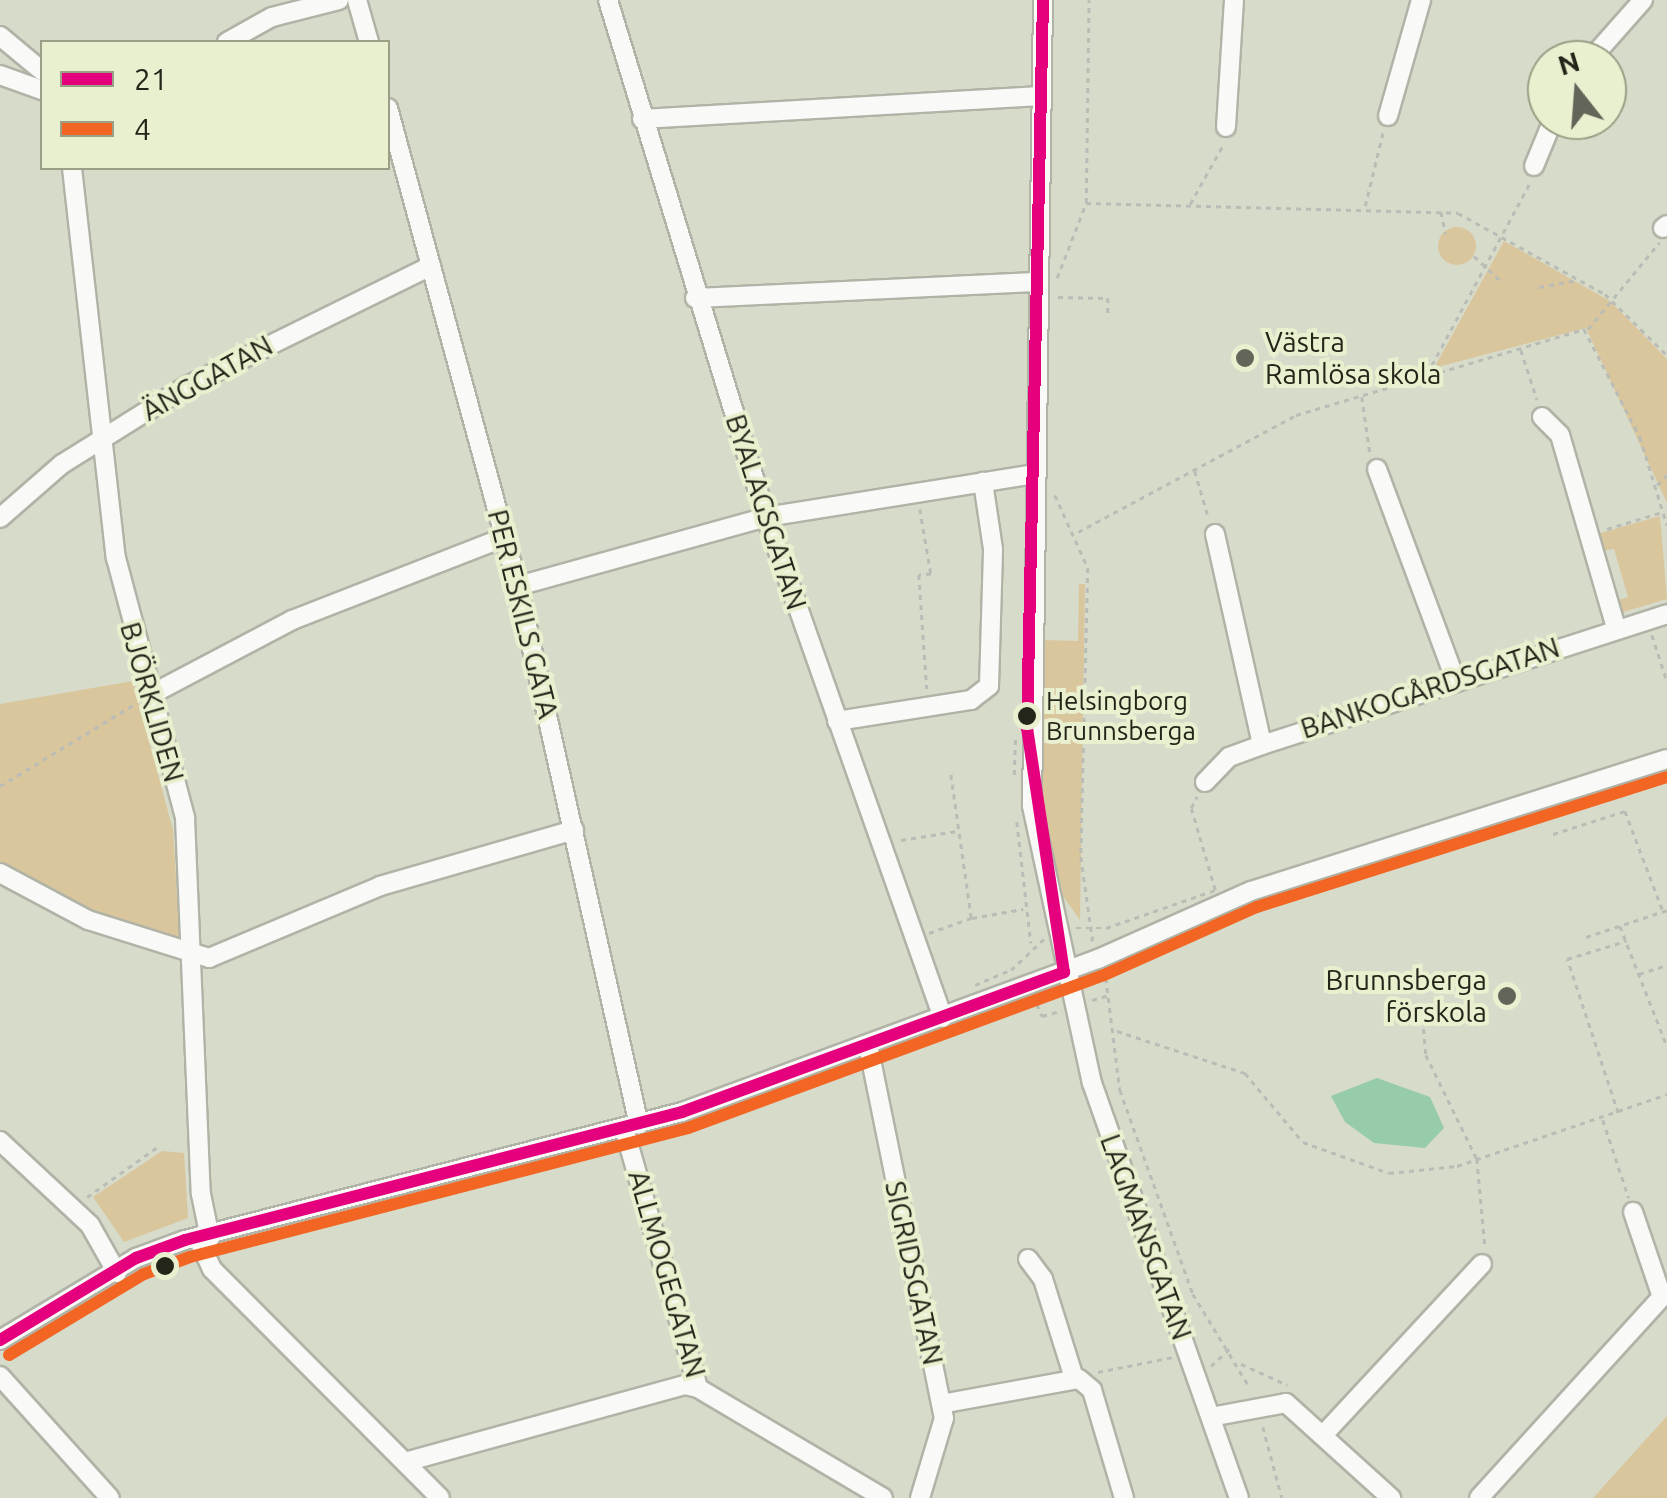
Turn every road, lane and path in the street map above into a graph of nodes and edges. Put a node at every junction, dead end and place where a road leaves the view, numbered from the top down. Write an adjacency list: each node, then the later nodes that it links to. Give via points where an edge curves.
1 (340, 0): 10 (street, via 272,17)
2 (358, 0): 11 (street)
3 (608, 0): 19 (street, BYALAGSGATAN)
4 (1043, 0): 16 (street, LAGMANSGATAN)
5 (1090, 0): 24 (path)
6 (1234, 0): 20 (street)
7 (1422, 0): 18 (street)
8 (1642, 0): 12 (street)
9 (0, 36): 13 (street)
10 (231, 40)
11 (368, 40)
12 (1607, 40)
13 (40, 68)
14 (0, 75): 15 (street)
15 (40, 89)
16 (1040, 96): 19 (street); 36 (street, LAGMANSGATAN)
17 (390, 115): 32 (street, PER ESKILS GATA)
18 (1388, 116): 26 (path)
19 (642, 119): 39 (street, BYALAGSGATAN)
20 (1226, 126): 25 (path)
21 (1544, 140): 22 (street)
22 (1534, 166): 30 (path)
23 (72, 170): 49 (street, BJÖRKLIDEN)
24 (1086, 203): 25 (path); 40 (path, via 1061,258)
25 (1190, 205): 26 (path)
26 (1364, 208): 27 (path)
27 (1440, 211): 29 (path); 30 (path)
28 (1665, 227): 38 (path)
29 (1446, 233)
30 (1501, 236): 33 (path); 34 (path)
31 (1474, 256): 33 (path)
32 (431, 266): 49 (street, ÄNGGATAN); 65 (street, PER ESKILS GATA)
33 (1484, 266): 35 (path); 46 (path)
34 (1580, 279): 37 (path); 38 (path)
35 (1500, 280)
36 (1037, 282): 39 (street); 52 (street, LAGMANSGATAN)
37 (1539, 288)
38 (1608, 297): 43 (path); 45 (path)
39 (696, 298): 59 (street, BYALAGSGATAN)
40 (1056, 298): 41 (path); 42 (path, via 1108,298)
41 (1056, 315)
42 (1108, 318)
43 (1588, 331): 44 (path); 55 (path)
44 (1521, 348): 46 (path); 48 (path)
45 (1667, 355)
46 (1426, 376): 47 (path)
47 (1362, 396): 50 (path, via 1296,415); 51 (path)
48 (1542, 417): 64 (street, via 1560,435)
49 (103, 436): 60 (street, ÄNGGATAN); 76 (street, BJÖRKLIDEN, via 123,594)
50 (1194, 469): 62 (path); 63 (path)
51 (1377, 469): 74 (street)
52 (1033, 474): 54 (street); 97 (street, LAGMANSGATAN, via 1028,769)
53 (1667, 475): 55 (path)
54 (983, 482): 57 (street); 77 (street, via 994,549 988,686 971,700)
55 (1656, 486): 58 (path)
56 (1053, 488): 62 (path)
57 (918, 492): 59 (street); 77 (path, via 931,574 919,576 930,638 918,640)
58 (1663, 512): 61 (path); 64 (path)
59 (766, 517): 68 (street); 78 (street, BYALAGSGATAN)
60 (0, 518)
61 (1667, 525)
62 (1077, 532): 67 (path)
63 (1215, 534): 81 (street)
64 (1589, 534): 73 (street)
65 (505, 537): 68 (street, PER ESKILS GATA); 76 (street, via 292,620)
66 (1080, 581): 67 (path)
67 (1088, 581): 72 (path)
68 (518, 586): 86 (street, PER ESKILS GATA)
69 (1667, 614): 70 (street, BANKOGÅRDSGATAN)
70 (1648, 619): 73 (street, BANKOGÅRDSGATAN); 75 (path)
71 (1078, 620): 72 (path)
72 (1087, 620): 80 (path)
73 (1616, 628): 74 (street, BANKOGÅRDSGATAN)
74 (1454, 676): 81 (street, BANKOGÅRDSGATAN)
75 (1667, 681)
76 (150, 695): 85 (path); 102 (street, BJÖRKLIDEN, via 186,818)
77 (930, 706): 78 (street)
78 (837, 721): 89 (street, BYALAGSGATAN)
79 (1040, 727): 80 (path)
80 (1084, 728): 95 (path)
81 (1262, 745): 84 (street, BANKOGÅRDSGATAN, via 1229,756)
82 (1667, 759): 103 (street, via 1251,891)
83 (950, 770): 87 (path)
84 (1205, 782): 95 (path, via 1190,808 1215,890 1106,928)
85 (0, 786)
86 (574, 830): 102 (street, via 380,886); 116 (street, PER ESKILS GATA)
87 (960, 830): 89 (path); 94 (path)
88 (1553, 834): 93 (path, via 1625,811)
89 (880, 845): 99 (street, BYALAGSGATAN)
90 (0, 873): 102 (street, via 56,906)
91 (1020, 882): 92 (path)
92 (1025, 909): 94 (path); 101 (path)
93 (1665, 910): 96 (path)
94 (970, 918): 99 (path)
95 (1088, 924): 97 (path); 103 (path)
96 (1620, 926): 98 (path); 100 (path)
97 (1055, 934): 101 (path); 105 (street, LAGMANSGATAN)
98 (1586, 937)
99 (914, 938): 109 (street, BYALAGSGATAN)
100 (1626, 941): 106 (path); 114 (path, via 1567,959)
101 (1031, 943): 107 (path, via 1011,970)
102 (194, 958): 122 (street, BJÖRKLIDEN)
103 (1098, 959): 105 (street); 110 (path)
104 (1667, 965): 106 (path)
105 (1064, 972): 109 (street); 139 (street, LAGMANSGATAN, via 1130,1203)
106 (1637, 975): 112 (path)
107 (969, 987)
108 (1422, 1009): 119 (path, via 1426,1054)
109 (943, 1018): 111 (street)
110 (1116, 1031): 119 (path, via 1245,1073 1287,1128 1350,1166 1422,1173); 131 (path, via 1117,1081 1154,1186 1199,1306)
111 (868, 1045): 116 (street); 138 (street, SIGRIDSGATAN)
112 (1667, 1046)
113 (1667, 1094): 114 (path)
114 (1618, 1112): 115 (path)
115 (1602, 1119): 119 (path); 121 (path)
116 (631, 1126): 122 (street); 137 (street, ALLMOGEGATAN)
117 (0, 1141): 120 (street)
118 (156, 1148): 120 (path)
119 (1477, 1159): 126 (path)
120 (74, 1207): 128 (street)
121 (1633, 1212): 151 (street, via 1662,1297)
122 (204, 1240): 128 (street, via 144,1255); 142 (street, via 212,1269)
123 (1028, 1259): 135 (street)
124 (173, 1260): 127 (path)
125 (164, 1264): 129 (path)
126 (1482, 1264): 141 (street)
127 (177, 1270)
128 (117, 1273): 130 (street)
129 (168, 1273)
130 (0, 1340)
131 (1230, 1348): 133 (path); 136 (path)
132 (1181, 1366): 135 (path, via 1176,1356)
133 (1211, 1366)
134 (0, 1376): 143 (street)
135 (1079, 1380): 138 (street); 147 (street)
136 (1249, 1386)
137 (698, 1388): 142 (street); 145 (street, ALLMOGEGATAN)
138 (941, 1404): 146 (street, SIGRIDSGATAN, via 943,1436)
139 (1216, 1416): 141 (street, via 1278,1401); 148 (street, LAGMANSGATAN)
140 (1260, 1418): 149 (path)
141 (1324, 1434): 150 (street)
142 (405, 1462): 144 (street)
143 (110, 1498)
144 (440, 1498)
145 (883, 1498)
146 (920, 1498)
147 (1124, 1498)
148 (1239, 1498)
149 (1282, 1498)
150 (1391, 1498)
151 (1479, 1498)

